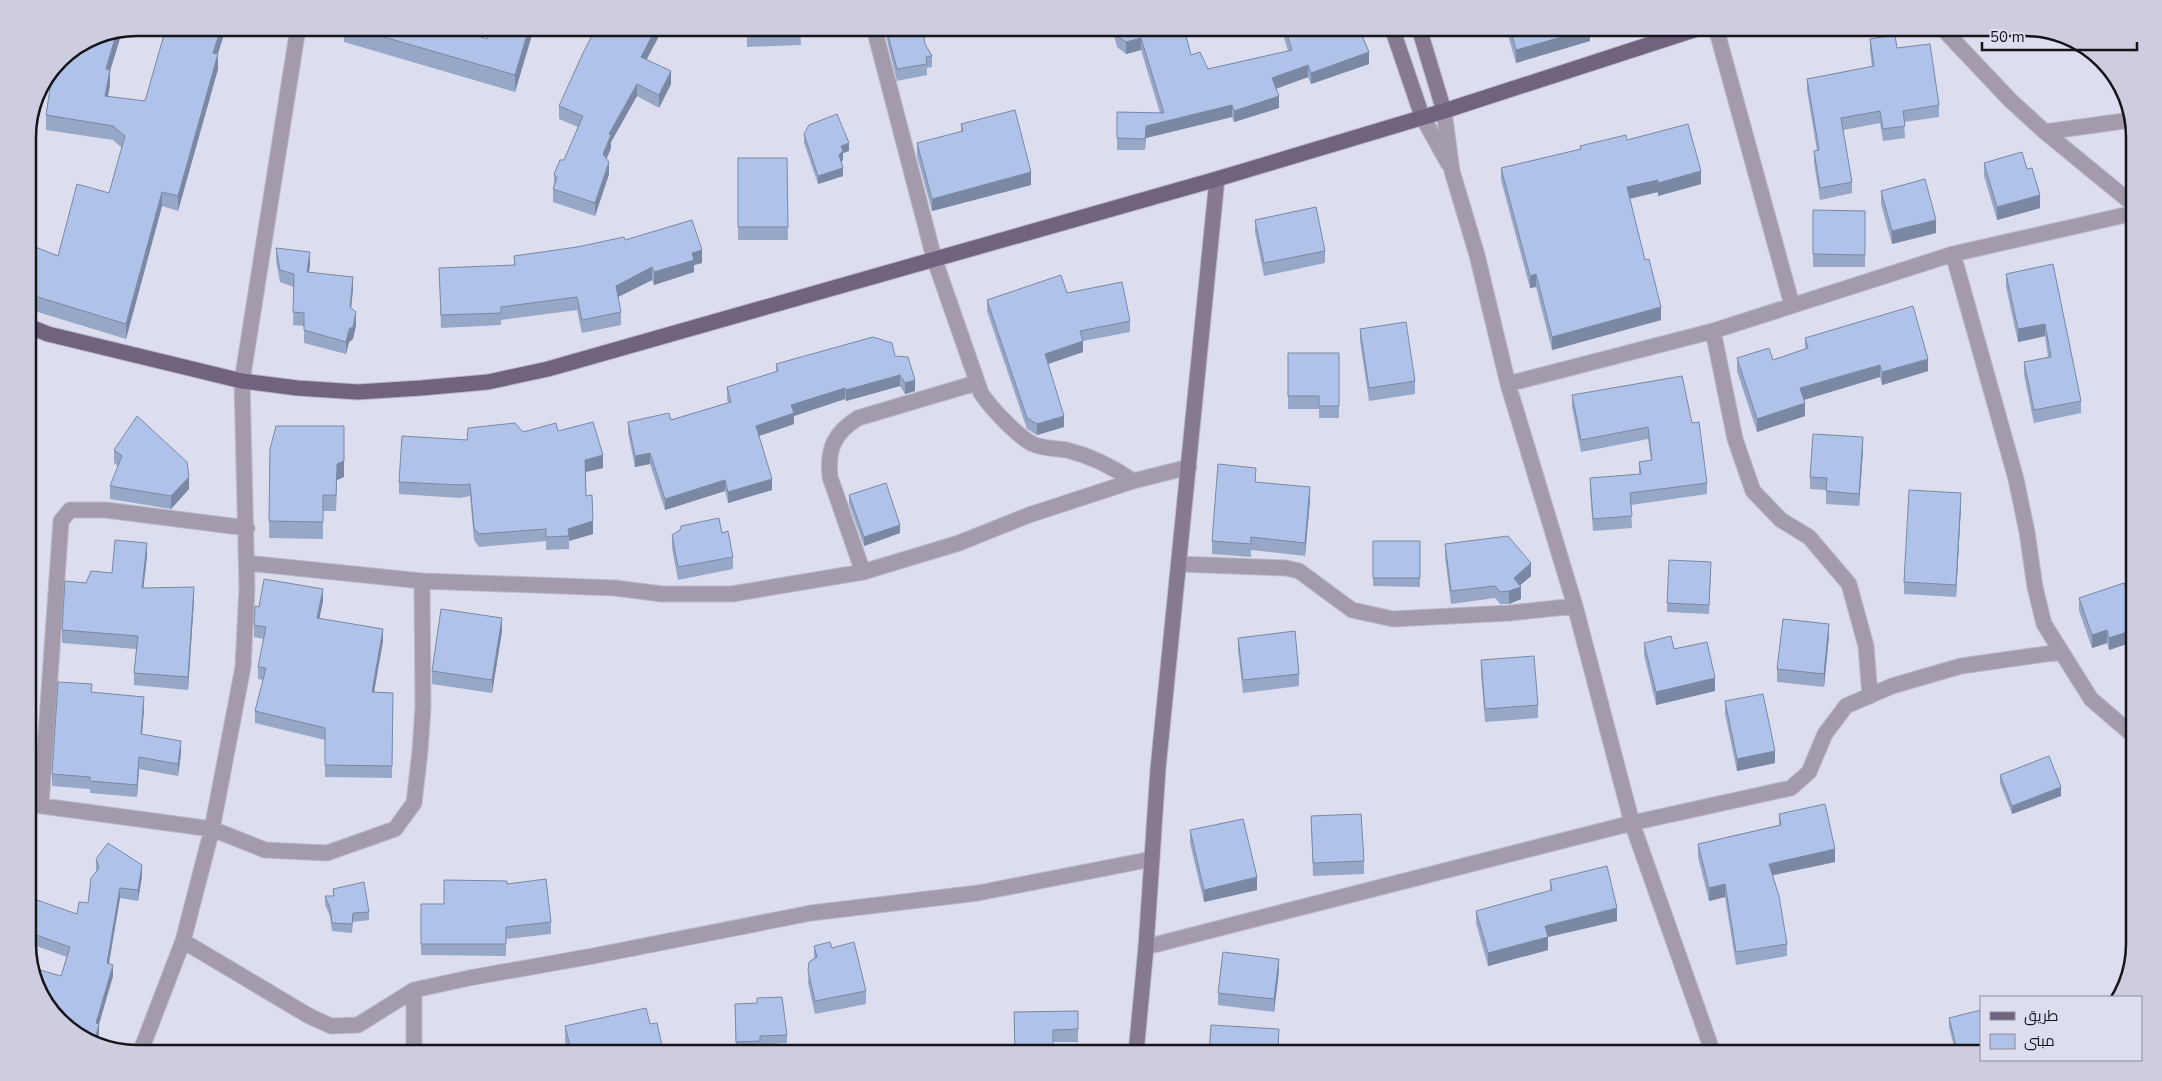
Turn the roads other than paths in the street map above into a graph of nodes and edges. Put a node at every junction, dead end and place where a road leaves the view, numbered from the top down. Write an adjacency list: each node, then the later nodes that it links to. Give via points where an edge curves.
1 (297, 36): 21 (street)
2 (876, 36): 17 (street)
3 (1395, 36): 9 (street)
4 (1421, 36): 8 (street)
5 (1675, 36): 8 (main road)
6 (1718, 36): 18 (street)
7 (1950, 36): 11 (street)
8 (1444, 111): 9 (main road); 12 (street)
9 (1422, 116): 12 (street); 13 (main road)
10 (2125, 121): 11 (street)
11 (2045, 132): 14 (street)
12 (1452, 171): 23 (street, via 1477,255)
13 (1217, 178): 17 (main road); 24 (street)
14 (2126, 198)
15 (2126, 215): 16 (street)
16 (1952, 254): 18 (street); 32 (street, via 2016,479 2034,588 2044,624)
17 (934, 258): 21 (main road, via 548,369 488,382 358,392); 22 (street)
18 (1792, 305): 20 (street)
19 (36, 329): 21 (main road)
20 (1713, 331): 23 (street); 33 (street, via 1735,439 1753,491 1781,520 1809,537 1849,584 1866,646)
21 (242, 381): 26 (street)
22 (976, 383): 25 (street, via 994,412 1028,441 1092,458); 29 (street, via 858,418 843,428 830,454 830,477)
23 (1508, 384): 31 (street)
24 (1189, 467): 25 (street); 28 (street)
25 (1133, 481): 29 (street, via 1029,515 958,543)
26 (247, 528): 27 (street); 35 (street, via 106,510 70,510 61,521 60,564)
27 (247, 563): 30 (street); 38 (street, via 243,667)
28 (1179, 564): 31 (street, via 1299,571 1352,610 1393,619); 39 (street)
29 (863, 572): 30 (street, via 732,594 697,595 615,588)
30 (422, 581): 38 (street, via 420,751 414,803 395,829 327,853 266,850)
31 (1575, 606): 37 (street)
32 (2060, 652): 33 (street, via 1961,666); 34 (street, via 2091,699)
33 (1870, 696): 37 (street, via 1846,706 1825,734 1809,772 1791,788)
34 (2126, 729)
35 (36, 786)
36 (36, 805): 38 (street)
37 (1632, 823): 41 (street); 46 (street)
38 (212, 829): 40 (street)
39 (1152, 859): 41 (street); 42 (street, via 978,893 810,913)
40 (183, 941): 42 (street, via 331,1026 358,1024); 43 (street)
41 (1146, 947): 45 (street)
42 (414, 990): 44 (street)
43 (143, 1045)
44 (414, 1045)
45 (1137, 1045)
46 (1710, 1045)

